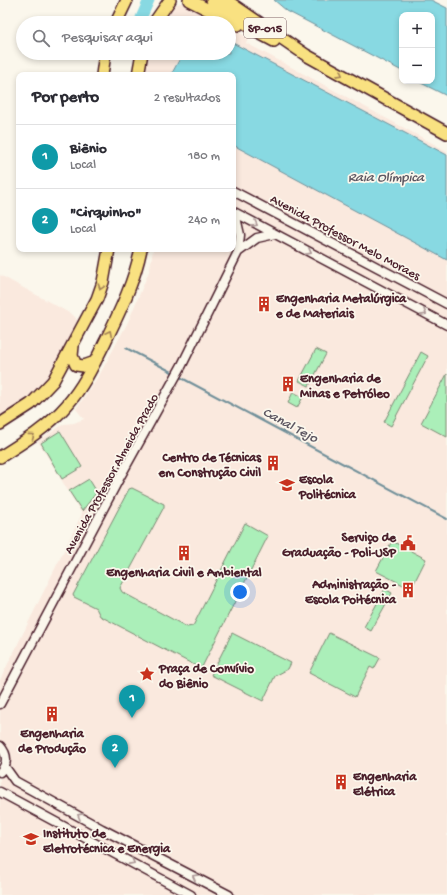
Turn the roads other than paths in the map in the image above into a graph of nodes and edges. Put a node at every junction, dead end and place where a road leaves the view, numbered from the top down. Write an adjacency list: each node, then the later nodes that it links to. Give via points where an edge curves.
1 (128, 0): 6 (highway)
2 (170, 0): 7 (highway)
3 (189, 0): 8 (highway)
4 (212, 0): 9 (highway)
5 (226, 0): 13 (highway, SP-015)
6 (120, 16)
7 (159, 16)
8 (220, 16)
9 (234, 16)
10 (236, 17): 12 (highway)
11 (236, 24): 12 (highway)
12 (259, 34): 13 (highway)
13 (306, 55): 18 (highway, SP-015, one-way to 18)
14 (105, 60): 16 (highway)
15 (140, 60): 17 (highway)
16 (103, 72)
17 (138, 72)
18 (447, 133)
19 (236, 193): 26 (street, Avenida Professor Melo Moraes)
20 (236, 213): 22 (street, one-way to 22)
21 (236, 220): 25 (street, Avenida Professor Almeida Prado, via 240,235)
22 (275, 234): 25 (street, Avenida Professor Almeida Prado, via 257,238); 27 (street, one-way to 27)
23 (109, 252): 28 (highway, one-way to 28, via 97,299)
24 (140, 252): 29 (highway, one-way to 24, via 132,285)
25 (238, 252): 32 (street, Avenida Professor Almeida Prado, via 172,384)
26 (447, 304)
27 (447, 325)
28 (73, 345): 29 (highway, via 72,356 76,365 84,366); 30 (highway, via 44,392)
29 (95, 362): 31 (highway, one-way to 29, via 44,427 64,409)
30 (0, 424)
31 (0, 457)
32 (0, 704)
33 (0, 746): 34 (street, via 6,758)
34 (3, 770): 37 (street, one-way to 34, via 102,829 15,780)
35 (0, 792): 36 (street, one-way to 36)
36 (192, 895)
37 (229, 895)

